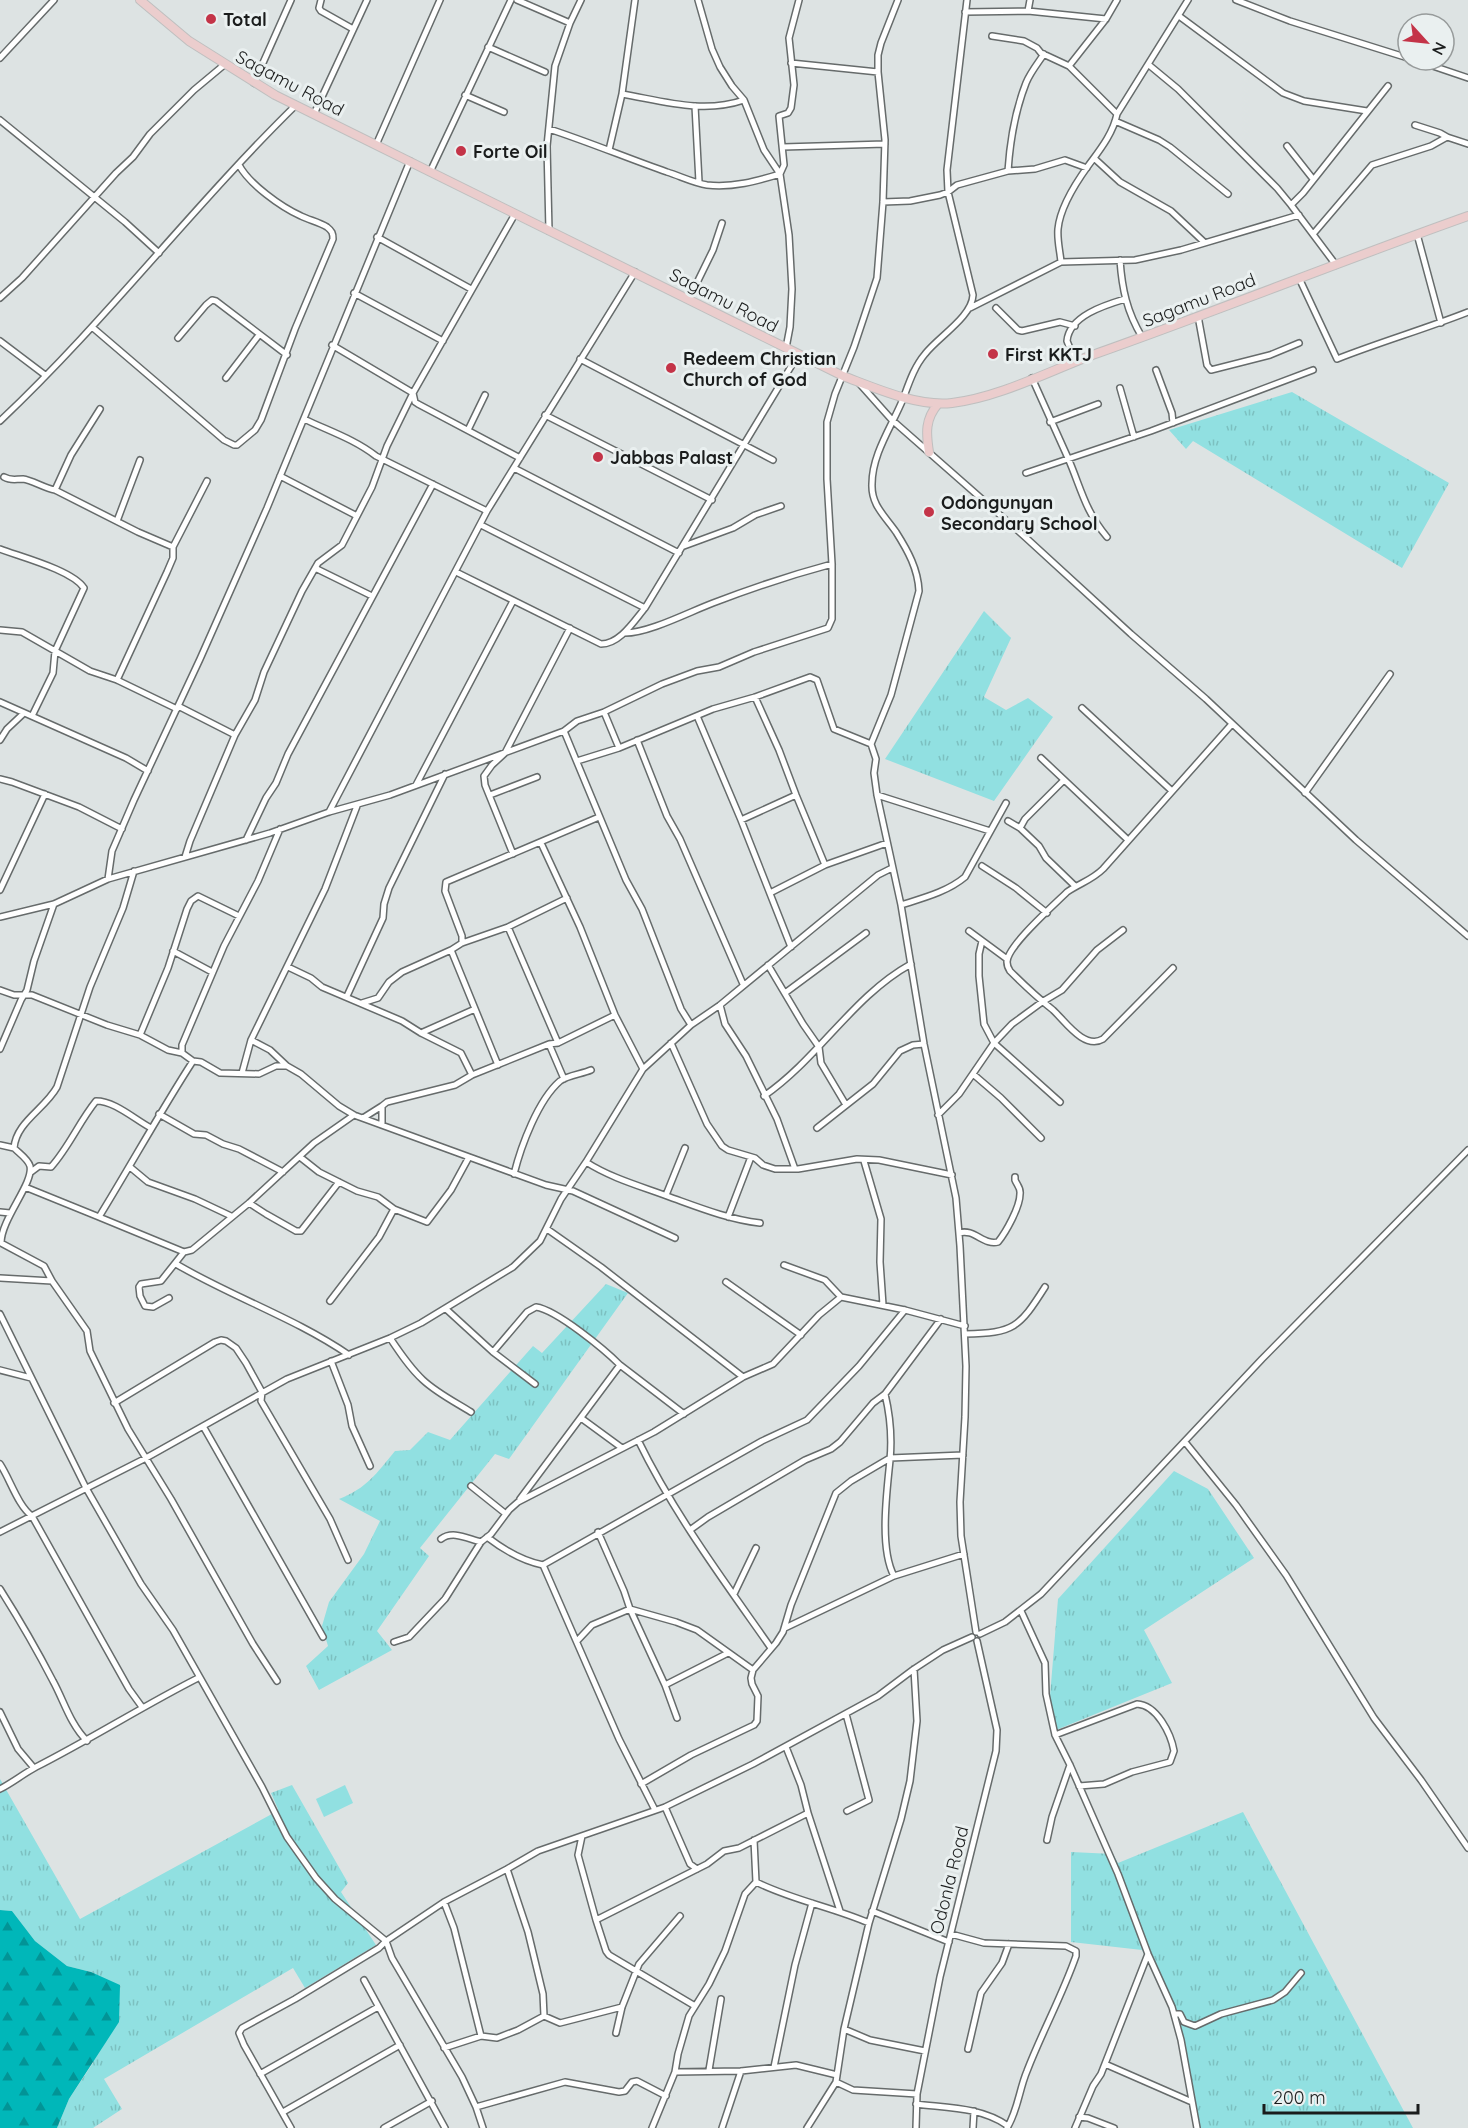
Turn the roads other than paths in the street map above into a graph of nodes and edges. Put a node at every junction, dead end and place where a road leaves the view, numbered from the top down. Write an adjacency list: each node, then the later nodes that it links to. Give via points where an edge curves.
1 (54, 0): 29 (street)
2 (140, 0): 31 (highway, Sagamu Road)
3 (291, 0): 38 (street)
4 (321, 0): 24 (street, via 321,11)
5 (367, 0): 24 (street)
6 (440, 0): 56 (street)
7 (511, 0): 26 (street)
8 (517, 0): 23 (street)
9 (581, 0): 23 (street)
10 (635, 0): 40 (street)
11 (698, 0): 42 (street, via 712,49)
12 (799, 0): 30 (street, via 789,38)
13 (897, 0): 35 (street, via 881,44)
14 (967, 0): 20 (street)
15 (1030, 0): 19 (street)
16 (1117, 0): 22 (street)
17 (1188, 0): 21 (street)
18 (1236, 0): 28 (street)
19 (1028, 11): 20 (street); 22 (street)
20 (965, 12): 71 (street, via 947,170)
21 (1179, 16): 32 (street); 45 (street, via 1283,93 1304,101)
22 (1107, 19): 33 (street)
23 (570, 23): 52 (street, via 555,66)
24 (353, 29): 47 (street)
25 (992, 36): 27 (street, via 1024,41)
26 (488, 47): 34 (street); 41 (street)
27 (1044, 54): 33 (street); 64 (street, via 1027,81 1016,115)
28 (1396, 54)
29 (0, 58)
30 (791, 63): 35 (street); 58 (street, via 791,108 779,116)
31 (224, 65): 38 (highway, Sagamu Road); 73 (street, via 150,134 133,158)
32 (1149, 65): 48 (street); 75 (street, via 1178,89)
33 (1069, 66): 48 (street)
34 (545, 72)
35 (878, 72): 54 (street)
36 (1450, 72): 37 (street)
37 (1468, 78)
38 (254, 83): 43 (highway, Sagamu Road)
39 (1388, 86): 45 (street)
40 (622, 94): 44 (street); 59 (street)
41 (465, 95): 46 (street); 66 (street)
42 (744, 100): 44 (street, via 717,107); 67 (street, via 764,150)
43 (296, 105): 47 (highway, Sagamu Road); 62 (street)
44 (695, 106): 70 (street)
45 (1367, 111): 69 (street)
46 (504, 112)
47 (314, 114): 56 (highway, Sagamu Road)
48 (1117, 114): 50 (street)
49 (0, 120): 73 (street)
50 (1115, 121): 60 (street); 72 (street, via 1170,147)
51 (1415, 125): 53 (street)
52 (549, 129): 59 (street); 80 (street)
53 (1447, 137): 55 (street); 81 (street, via 1372,165)
54 (885, 144): 58 (street); 74 (street)
55 (1468, 144)
56 (376, 145): 61 (highway, Sagamu Road)
57 (1287, 146): 69 (street)
58 (783, 147): 67 (street)
59 (609, 150): 70 (street)
60 (1095, 159): 63 (street); 84 (street, via 1120,182 1172,211)
61 (410, 161): 66 (highway, Sagamu Road); 83 (street)
62 (239, 165): 65 (street); 68 (street)
63 (1087, 168): 64 (street, via 1068,160); 87 (street, via 1065,204 1058,226)
64 (1008, 171): 71 (street, via 957,185)
65 (232, 172): 68 (street); 85 (street)
66 (430, 172): 76 (highway, Sagamu Road)
67 (780, 174): 70 (street, via 731,185); 110 (street, via 792,290)
68 (244, 175): 111 (street, via 285,208 329,228 333,234)
69 (1313, 179): 75 (street)
70 (699, 182)
71 (948, 192): 74 (street, via 910,201); 96 (street, via 973,295)
72 (1228, 194)
73 (94, 198): 85 (street); 93 (street)
74 (883, 202): 118 (street, via 876,278)
75 (1291, 205): 77 (street)
76 (515, 214): 80 (highway, Sagamu Road); 91 (street)
77 (1299, 215): 81 (street); 84 (street)
78 (1468, 216): 82 (highway, Sagamu Road)
79 (722, 223): 94 (street, via 714,250)
80 (549, 231): 89 (highway, Sagamu Road)
81 (1314, 233): 88 (street)
82 (1417, 234): 88 (highway, Sagamu Road); 100 (street)
83 (377, 237): 91 (street); 92 (street)
84 (1204, 242): 86 (street)
85 (159, 254): 102 (street)
86 (1120, 261): 87 (street); 95 (street)
87 (1061, 262): 96 (street)
88 (1336, 265): 90 (highway, Sagamu Road)
89 (635, 272): 94 (highway, Sagamu Road); 113 (street)
90 (1299, 278): 99 (highway, Sagamu Road); 100 (street, via 1337,359)
91 (471, 289): 107 (street)
92 (354, 293): 107 (street); 109 (street)
93 (0, 298)
94 (689, 299): 110 (highway, Sagamu Road)
95 (1125, 299): 101 (street, via 1090,311); 104 (street)
96 (970, 308): 125 (street, via 924,354)
97 (996, 308): 101 (street, via 1022,331 1060,322)
98 (1468, 312): 100 (street)
99 (1198, 316): 104 (highway, Sagamu Road); 108 (street, via 1211,370)
100 (1441, 323)
101 (1075, 326): 114 (street, via 1066,341)
102 (92, 327): 111 (street, via 234,445 255,430 261,420); 117 (street)
103 (259, 335): 105 (street, via 212,300); 111 (street); 119 (street)
104 (1142, 337): 114 (highway, Sagamu Road)
105 (178, 338)
106 (0, 341): 117 (street)
107 (443, 341): 123 (street)
108 (1299, 343)
109 (333, 345): 123 (street); 130 (street)
110 (786, 348): 112 (highway, Sagamu Road)
111 (286, 355)
112 (798, 355): 118 (highway, Sagamu Road); 137 (street)
113 (580, 359): 129 (street); 137 (street)
114 (1076, 361): 120 (highway, Sagamu Road)
115 (1156, 370): 134 (street)
116 (1313, 370): 134 (street)
117 (45, 375): 132 (street)
118 (843, 376): 121 (highway, Sagamu Road); 162 (street, via 827,422)
119 (226, 378)
120 (1032, 378): 126 (highway, Sagamu Road, via 989,395); 133 (street)
121 (858, 382): 125 (highway, Sagamu Road); 131 (street)
122 (1120, 388): 136 (street)
123 (413, 393): 135 (street, via 415,402); 140 (street)
124 (485, 395): 135 (street)
125 (904, 397): 126 (highway, Sagamu Road); 131 (street)
126 (938, 404): 138 (highway, via 927,423)
127 (1098, 404): 133 (street)
128 (100, 409): 150 (street, via 71,455)
129 (545, 415): 139 (street); 151 (street)
130 (304, 418): 140 (street, via 363,445); 146 (street)
131 (892, 420): 138 (street); 190 (street, via 873,472 873,494 875,504 914,564 919,591 891,695)
132 (0, 421)
133 (1050, 422): 141 (street)
134 (1173, 423): 136 (street)
135 (468, 429): 139 (street)
136 (1134, 437): 141 (street)
137 (744, 444): 143 (street); 151 (street)
138 (929, 452): 184 (street)
139 (519, 458): 144 (street)
140 (383, 459): 149 (street); 154 (street)
141 (1069, 459): 145 (street); 157 (street, via 1094,522)
142 (140, 460): 155 (street)
143 (773, 460)
144 (514, 468): 153 (street); 161 (street)
145 (1026, 473)
146 (280, 476): 154 (street); 178 (street)
147 (4, 477): 150 (street)
148 (207, 481): 159 (street)
149 (433, 484): 153 (street); 165 (street)
150 (55, 490): 155 (street)
151 (712, 500): 158 (street)
152 (781, 506): 158 (street)
153 (487, 511): 156 (street)
154 (357, 516): 163 (street, via 340,547)
155 (117, 521): 159 (street)
156 (481, 525): 164 (street); 167 (street)
157 (1107, 537)
158 (684, 546): 161 (street)
159 (173, 547): 175 (street, via 170,565)
160 (0, 549): 171 (street, via 82,585 84,591)
161 (679, 553): 167 (street)
162 (832, 564): 170 (street, via 772,580); 180 (street, via 832,619 828,628 662,684)
163 (315, 568): 165 (street); 186 (street)
164 (456, 572): 166 (street); 212 (street)
165 (372, 596): 219 (street)
166 (513, 601): 168 (street); 198 (street)
167 (645, 608): 170 (street)
168 (570, 628): 170 (street, via 604,644); 187 (street)
169 (0, 630): 171 (street, via 22,632)
170 (625, 633)
171 (55, 651): 172 (street); 173 (street)
172 (64, 657): 173 (street); 175 (street)
173 (55, 662): 182 (street)
174 (1390, 674): 205 (street)
175 (117, 680): 178 (street)
176 (755, 697): 183 (street); 190 (street, via 814,677 831,726); 208 (street)
177 (0, 702): 181 (street)
178 (177, 707): 186 (street); 196 (street)
179 (1082, 708): 204 (street)
180 (604, 712): 185 (street, via 577,721); 192 (street)
181 (24, 713): 182 (street); 188 (street)
182 (32, 716): 196 (street)
183 (697, 716): 189 (street); 214 (street)
184 (1232, 724): 204 (street); 205 (street)
185 (564, 731): 191 (street); 195 (street)
186 (235, 735): 229 (street)
187 (514, 737): 191 (street); 193 (street)
188 (0, 740)
189 (637, 740): 192 (street); 262 (street)
190 (871, 744): 209 (street, Odonla Road, via 876,759)
191 (525, 746): 193 (street)
192 (619, 748): 195 (street)
193 (505, 753): 197 (street); 207 (street, via 484,776)
194 (1041, 758): 201 (street)
195 (577, 761): 213 (street)
196 (148, 771): 217 (street)
197 (445, 774): 202 (street); 266 (street, via 389,888 384,918)
198 (420, 777): 202 (street); 203 (street)
199 (537, 777): 207 (street)
200 (0, 779): 206 (street)
201 (1063, 781): 216 (street); 225 (street)
202 (425, 782): 203 (street)
203 (415, 785): 211 (street)
204 (1172, 791): 225 (street)
205 (1305, 793): 250 (street)
206 (45, 794): 217 (street); 238 (street)
207 (490, 795): 228 (street)
208 (796, 795): 214 (street); 230 (street)
209 (877, 795): 220 (street); 227 (street, Odonla Road)
210 (1006, 803): 220 (street)
211 (357, 806): 212 (street); 259 (street, via 325,889)
212 (329, 812): 218 (street)
213 (599, 817): 226 (street); 275 (street)
214 (741, 819): 239 (street)
215 (1008, 821): 216 (street)
216 (1020, 828): 237 (street)
217 (122, 829): 235 (street, via 112,851)
218 (280, 829): 221 (street); 223 (street)
219 (250, 831): 222 (street); 224 (street)
220 (990, 831): 242 (street, via 966,877)
221 (270, 833): 222 (street); 223 (street)
222 (253, 837): 224 (street)
223 (276, 839): 244 (street)
224 (246, 840): 229 (street)
225 (1128, 840): 237 (street, via 1093,879)
226 (542, 843): 228 (street); 240 (street)
227 (886, 843): 230 (street); 232 (street, Odonla Road)
228 (513, 854): 251 (street, via 446,882 445,891)
229 (185, 857): 233 (street)
230 (825, 865): 239 (street)
231 (982, 866): 243 (street)
232 (892, 868): 242 (street, Odonla Road); 253 (street, via 878,875)
233 (134, 871): 234 (street); 236 (street)
234 (123, 874): 235 (street); 236 (street)
235 (108, 879): 241 (street)
236 (132, 882): 273 (street)
237 (1075, 886): 243 (street)
238 (0, 890)
239 (770, 893): 253 (street)
240 (567, 898): 246 (street); 274 (street)
241 (54, 904): 245 (street); 265 (street)
242 (901, 905): 257 (street, Odonla Road)
243 (1047, 913): 256 (street, via 1024,934)
244 (239, 915): 255 (street, via 195,897); 261 (street)
245 (0, 917)
246 (508, 927): 251 (street); 281 (street)
247 (1123, 930): 268 (street, via 1097,950 1062,990)
248 (969, 931): 252 (street)
249 (866, 933): 264 (street)
250 (1468, 936)
251 (464, 940): 254 (street)
252 (982, 941): 256 (street); 283 (street, via 979,976 984,1024)
253 (791, 947): 258 (street)
254 (451, 950): 267 (street, via 402,972); 271 (street)
255 (173, 951): 261 (street); 278 (street)
256 (1007, 959): 268 (street, via 1010,971)
257 (911, 964): 285 (street, Odonla Road); 287 (street, via 891,975)
258 (768, 965): 262 (street); 264 (street)
259 (288, 967): 266 (street); 280 (street)
260 (1173, 968): 268 (street, via 1100,1041 1079,1035)
261 (212, 972): 286 (street)
262 (743, 984): 270 (street)
263 (0, 990): 265 (street)
264 (785, 993): 287 (street)
265 (25, 995): 273 (street); 288 (street)
266 (347, 996): 269 (street)
267 (378, 998): 269 (street); 272 (street)
268 (1042, 1002): 283 (street)
269 (362, 1003): 272 (street)
270 (720, 1005): 275 (street); 300 (street, via 729,1033 741,1046)
271 (475, 1009): 276 (street); 292 (street)
272 (384, 1013): 277 (street)
273 (82, 1015): 278 (street); 313 (street, via 53,1095 22,1127)
274 (615, 1015): 281 (street); 294 (street)
275 (691, 1025): 282 (street)
276 (432, 1029): 277 (street); 279 (street)
277 (422, 1034): 279 (street)
278 (140, 1035): 289 (street)
279 (432, 1039): 298 (street, via 461,1053)
280 (252, 1040): 293 (street); 296 (street)
281 (558, 1043): 284 (street)
282 (671, 1043): 294 (street); 318 (street, via 713,1133 728,1150)
283 (994, 1043): 297 (street); 301 (street)
284 (549, 1044): 292 (street); 299 (street)
285 (924, 1044): 302 (street, via 900,1051 873,1084); 306 (street, Odonla Road)
286 (182, 1045): 289 (street); 290 (street)
287 (819, 1047): 300 (street); 302 (street, via 821,1063)
288 (0, 1049)
289 (174, 1052): 290 (street)
290 (182, 1053): 291 (street)
291 (193, 1061): 296 (street, via 220,1073); 304 (street)
292 (498, 1065): 298 (street)
293 (287, 1066): 296 (street, via 276,1066 259,1074); 305 (street)
294 (643, 1069): 320 (street)
295 (591, 1071): 299 (street)
296 (242, 1073)
297 (973, 1074): 306 (street); 311 (street)
298 (472, 1075): 303 (street)
299 (564, 1079): 325 (street, via 552,1090 533,1122)
300 (764, 1096): 322 (street)
301 (1060, 1102)
302 (846, 1105): 310 (street)
303 (382, 1106): 307 (street); 308 (street)
304 (159, 1114): 309 (street); 324 (street, via 194,1134 239,1149)
305 (354, 1115): 307 (street); 316 (street)
306 (938, 1115): 326 (street, Odonla Road)
307 (363, 1118): 308 (street)
308 (382, 1125): 317 (street)
309 (151, 1128): 321 (street); 323 (street, via 96,1101 51,1167 39,1166)
310 (817, 1128)
311 (1041, 1138)
312 (0, 1145): 313 (street)
313 (14, 1148): 323 (street, via 28,1162)
314 (685, 1148): 331 (street)
315 (1468, 1150): 380 (street)
316 (300, 1157): 324 (street); 328 (street)
317 (469, 1157): 325 (street); 333 (street, via 429,1221)
318 (751, 1157): 322 (street, via 775,1169); 339 (street)
319 (864, 1161): 322 (street); 326 (street, via 885,1161); 355 (street, via 881,1219)
320 (586, 1162): 330 (street); 331 (street)
321 (130, 1167): 334 (street, via 148,1182); 338 (street)
322 (795, 1169)
323 (30, 1172): 329 (street)
324 (283, 1172): 332 (street)
325 (514, 1174): 330 (street)
326 (952, 1175): 343 (street, Odonla Road)
327 (1015, 1177): 343 (street, via 1021,1194 998,1242 991,1244 970,1233)
328 (339, 1182): 332 (street, via 301,1231); 333 (street, via 378,1197)
329 (25, 1187): 336 (street); 338 (street)
330 (567, 1191): 342 (street); 344 (street)
331 (666, 1195): 339 (street)
332 (249, 1203): 337 (street)
333 (394, 1209): 354 (street)
334 (217, 1210): 337 (street); 340 (street)
335 (0, 1212): 336 (street)
336 (10, 1213): 349 (street, via 1,1243 44,1266)
337 (231, 1216): 340 (street)
338 (99, 1217): 345 (street)
339 (728, 1217): 341 (street)
340 (223, 1222): 345 (street, via 192,1250)
341 (760, 1223)
342 (547, 1229): 356 (street, via 530,1253 513,1267); 369 (street)
343 (959, 1233): 360 (street, Odonla Road)
344 (675, 1238)
345 (184, 1252): 346 (street)
346 (176, 1264): 353 (street, via 161,1281 139,1287 145,1306 153,1307); 365 (street, via 314,1333)
347 (784, 1265): 352 (street, via 825,1280)
348 (0, 1278): 349 (street)
349 (52, 1281): 374 (street, via 87,1331 90,1351)
350 (726, 1282): 362 (street)
351 (1045, 1287): 361 (street, via 1029,1312 1014,1326 993,1333)
352 (841, 1297): 355 (street); 362 (street)
353 (169, 1299)
354 (330, 1302)
355 (883, 1305): 357 (street)
356 (446, 1309): 363 (street); 364 (street)
357 (905, 1310): 359 (street); 389 (street, via 807,1420)
358 (0, 1314): 370 (street)
359 (941, 1319): 360 (street); 373 (street)
360 (965, 1326): 361 (street, Odonla Road)
361 (965, 1334): 382 (street, Odonla Road)
362 (801, 1335): 369 (street, via 773,1364)
363 (390, 1338): 365 (street); 375 (street, via 423,1381)
364 (493, 1352): 367 (street, via 527,1312 536,1307 557,1315); 371 (street)
365 (349, 1355): 366 (street)
366 (331, 1361): 372 (street); 386 (street)
367 (620, 1365): 376 (street); 377 (street)
368 (0, 1370): 370 (street)
369 (743, 1377): 376 (street)
370 (31, 1378): 388 (street)
371 (535, 1384)
372 (262, 1392): 374 (street, via 236,1348 221,1340); 378 (street); 401 (street, via 261,1401 330,1519)
373 (885, 1394): 384 (street); 393 (street, via 831,1449 805,1460)
374 (114, 1403): 383 (street)
375 (471, 1412)
376 (684, 1414): 379 (street)
377 (581, 1418): 381 (street); 390 (street)
378 (203, 1426): 383 (street); 410 (street)
379 (638, 1440): 381 (street); 389 (street)
380 (1185, 1442): 407 (street); 439 (street, via 1286,1575 1374,1718)
381 (622, 1448): 390 (street)
382 (963, 1455): 384 (street); 400 (street, Odonla Road, via 960,1502)
383 (146, 1458): 388 (street); 418 (street)
384 (890, 1458): 403 (street, via 885,1497 887,1559); 408 (street, via 836,1493)
385 (0, 1464): 392 (street, via 22,1507)
386 (370, 1466)
387 (471, 1486): 391 (street)
388 (86, 1488): 392 (street); 417 (street)
389 (667, 1494): 393 (street); 395 (street)
390 (518, 1502): 391 (street)
391 (506, 1514): 396 (street)
392 (32, 1516): 394 (street); 420 (street)
393 (690, 1530): 405 (street)
394 (0, 1532)
395 (598, 1532): 402 (street); 406 (street)
396 (487, 1537): 398 (street); 402 (street, via 509,1552)
397 (441, 1539): 398 (street, via 454,1534)
398 (481, 1542): 412 (street, via 445,1599 409,1637)
399 (756, 1548): 405 (street)
400 (964, 1554): 403 (street); 409 (street, Odonla Road)
401 (348, 1560)
402 (543, 1565): 411 (street)
403 (894, 1576): 408 (street)
404 (0, 1589): 425 (street, via 52,1679 73,1725)
405 (734, 1594): 413 (street)
406 (630, 1609): 411 (street, via 592,1624); 414 (street, via 697,1630); 419 (street)
407 (1021, 1611): 409 (street); 424 (street, via 1045,1663 1046,1694)
408 (785, 1628): 413 (street)
409 (976, 1636): 415 (street, via 943,1650); 452 (street, Odonla Road, via 997,1742)
410 (323, 1637)
411 (577, 1641): 429 (street)
412 (394, 1642)
413 (771, 1648): 416 (street)
414 (728, 1653): 416 (street); 419 (street)
415 (914, 1669): 422 (street); 448 (street, via 918,1711 910,1781)
416 (753, 1670): 429 (street, via 752,1684 758,1696 754,1725)
417 (198, 1678): 420 (street); 453 (street, via 287,1837 316,1878)
418 (277, 1681)
419 (665, 1685): 423 (street)
420 (142, 1707): 425 (street)
421 (0, 1712): 428 (street, via 18,1749)
422 (846, 1714): 426 (street); 434 (street, via 869,1800)
423 (677, 1718)
424 (1055, 1735): 427 (street); 430 (street, via 1137,1704 1155,1712 1168,1734 1174,1751 1170,1762 1104,1784)
425 (87, 1741): 428 (street)
426 (786, 1747): 432 (street); 435 (street)
427 (1070, 1765): 430 (street); 438 (street)
428 (34, 1768): 431 (street)
429 (641, 1784): 433 (street)
430 (1079, 1786): 456 (street)
431 (0, 1789)
432 (665, 1807): 433 (street); 440 (street)
433 (655, 1810): 436 (street)
434 (847, 1811)
435 (808, 1814): 437 (street); 447 (street)
436 (582, 1836): 441 (street, via 538,1851); 450 (street, via 578,1855)
437 (754, 1840): 442 (street, via 724,1851); 444 (street)
438 (1047, 1840)
439 (1468, 1848)
440 (690, 1864): 442 (street); 443 (street)
441 (507, 1869): 445 (street); 465 (street, via 528,1932 543,1994)
442 (697, 1869): 443 (street)
443 (688, 1874): 450 (street)
444 (756, 1882): 446 (street); 461 (street, via 745,1894 725,1951)
445 (444, 1902): 453 (street); 468 (street)
446 (812, 1903): 447 (street); 474 (street)
447 (840, 1911): 451 (street)
448 (872, 1911): 451 (street); 454 (street)
449 (680, 1916): 457 (street)
450 (596, 1920): 457 (street, via 606,1951)
451 (869, 1923): 466 (street)
452 (951, 1934): 454 (street, Odonla Road); 455 (street, via 984,1943)
453 (386, 1941): 470 (street); 478 (street, via 242,2028 240,2038)
454 (949, 1942): 472 (street, Odonla Road)
455 (1009, 1944): 471 (street, via 1002,1963 981,1993); 489 (street, via 1066,1946 1076,1951 1076,1956 1027,2071)
456 (1148, 1954): 464 (street); 473 (street)
457 (635, 1971): 461 (street); 463 (street)
458 (1301, 1973): 464 (street, via 1273,2000 1221,2014 1201,2024 1189,2025 1180,2014)
459 (364, 1980): 462 (street)
460 (721, 1999): 475 (street)
461 (695, 2006): 477 (street)
462 (378, 2007): 469 (street); 478 (street)
463 (622, 2007): 465 (street, via 560,2023); 467 (street)
464 (1174, 2014): 483 (street)
465 (544, 2016): 468 (street, via 497,2038)
466 (844, 2029): 472 (street, via 870,2040); 479 (street)
467 (616, 2033)
468 (481, 2036): 470 (street)
469 (400, 2045): 482 (street); 487 (street)
470 (444, 2048): 485 (street)
471 (968, 2049)
472 (925, 2051): 480 (street, Odonla Road)
473 (1105, 2064): 483 (street); 488 (street)
474 (774, 2067): 476 (street); 479 (street, via 798,2065)
475 (710, 2070): 476 (street); 477 (street)
476 (741, 2071): 495 (street)
477 (675, 2072): 481 (street)
478 (260, 2074): 487 (street)
479 (836, 2079): 480 (street, via 853,2090); 496 (street)
480 (917, 2094): 484 (street, Odonla Road)
481 (666, 2096): 485 (street, via 637,2081 619,2092 565,2082); 494 (street)
482 (432, 2101): 491 (street); 492 (street)
483 (1191, 2102): 501 (street)
484 (916, 2104): 486 (street); 497 (street, Odonla Road)
485 (476, 2107): 493 (street)
486 (974, 2111): 489 (street); 498 (street)
487 (283, 2112): 490 (street)
488 (1079, 2118): 499 (street); 500 (street)
489 (1008, 2127)
490 (291, 2128)
491 (384, 2128)
492 (445, 2128)
493 (483, 2128)
494 (652, 2128)
495 (722, 2128)
496 (807, 2128)
497 (916, 2128)
498 (973, 2128)
499 (1075, 2128)
500 (1114, 2128)
501 (1197, 2128)

